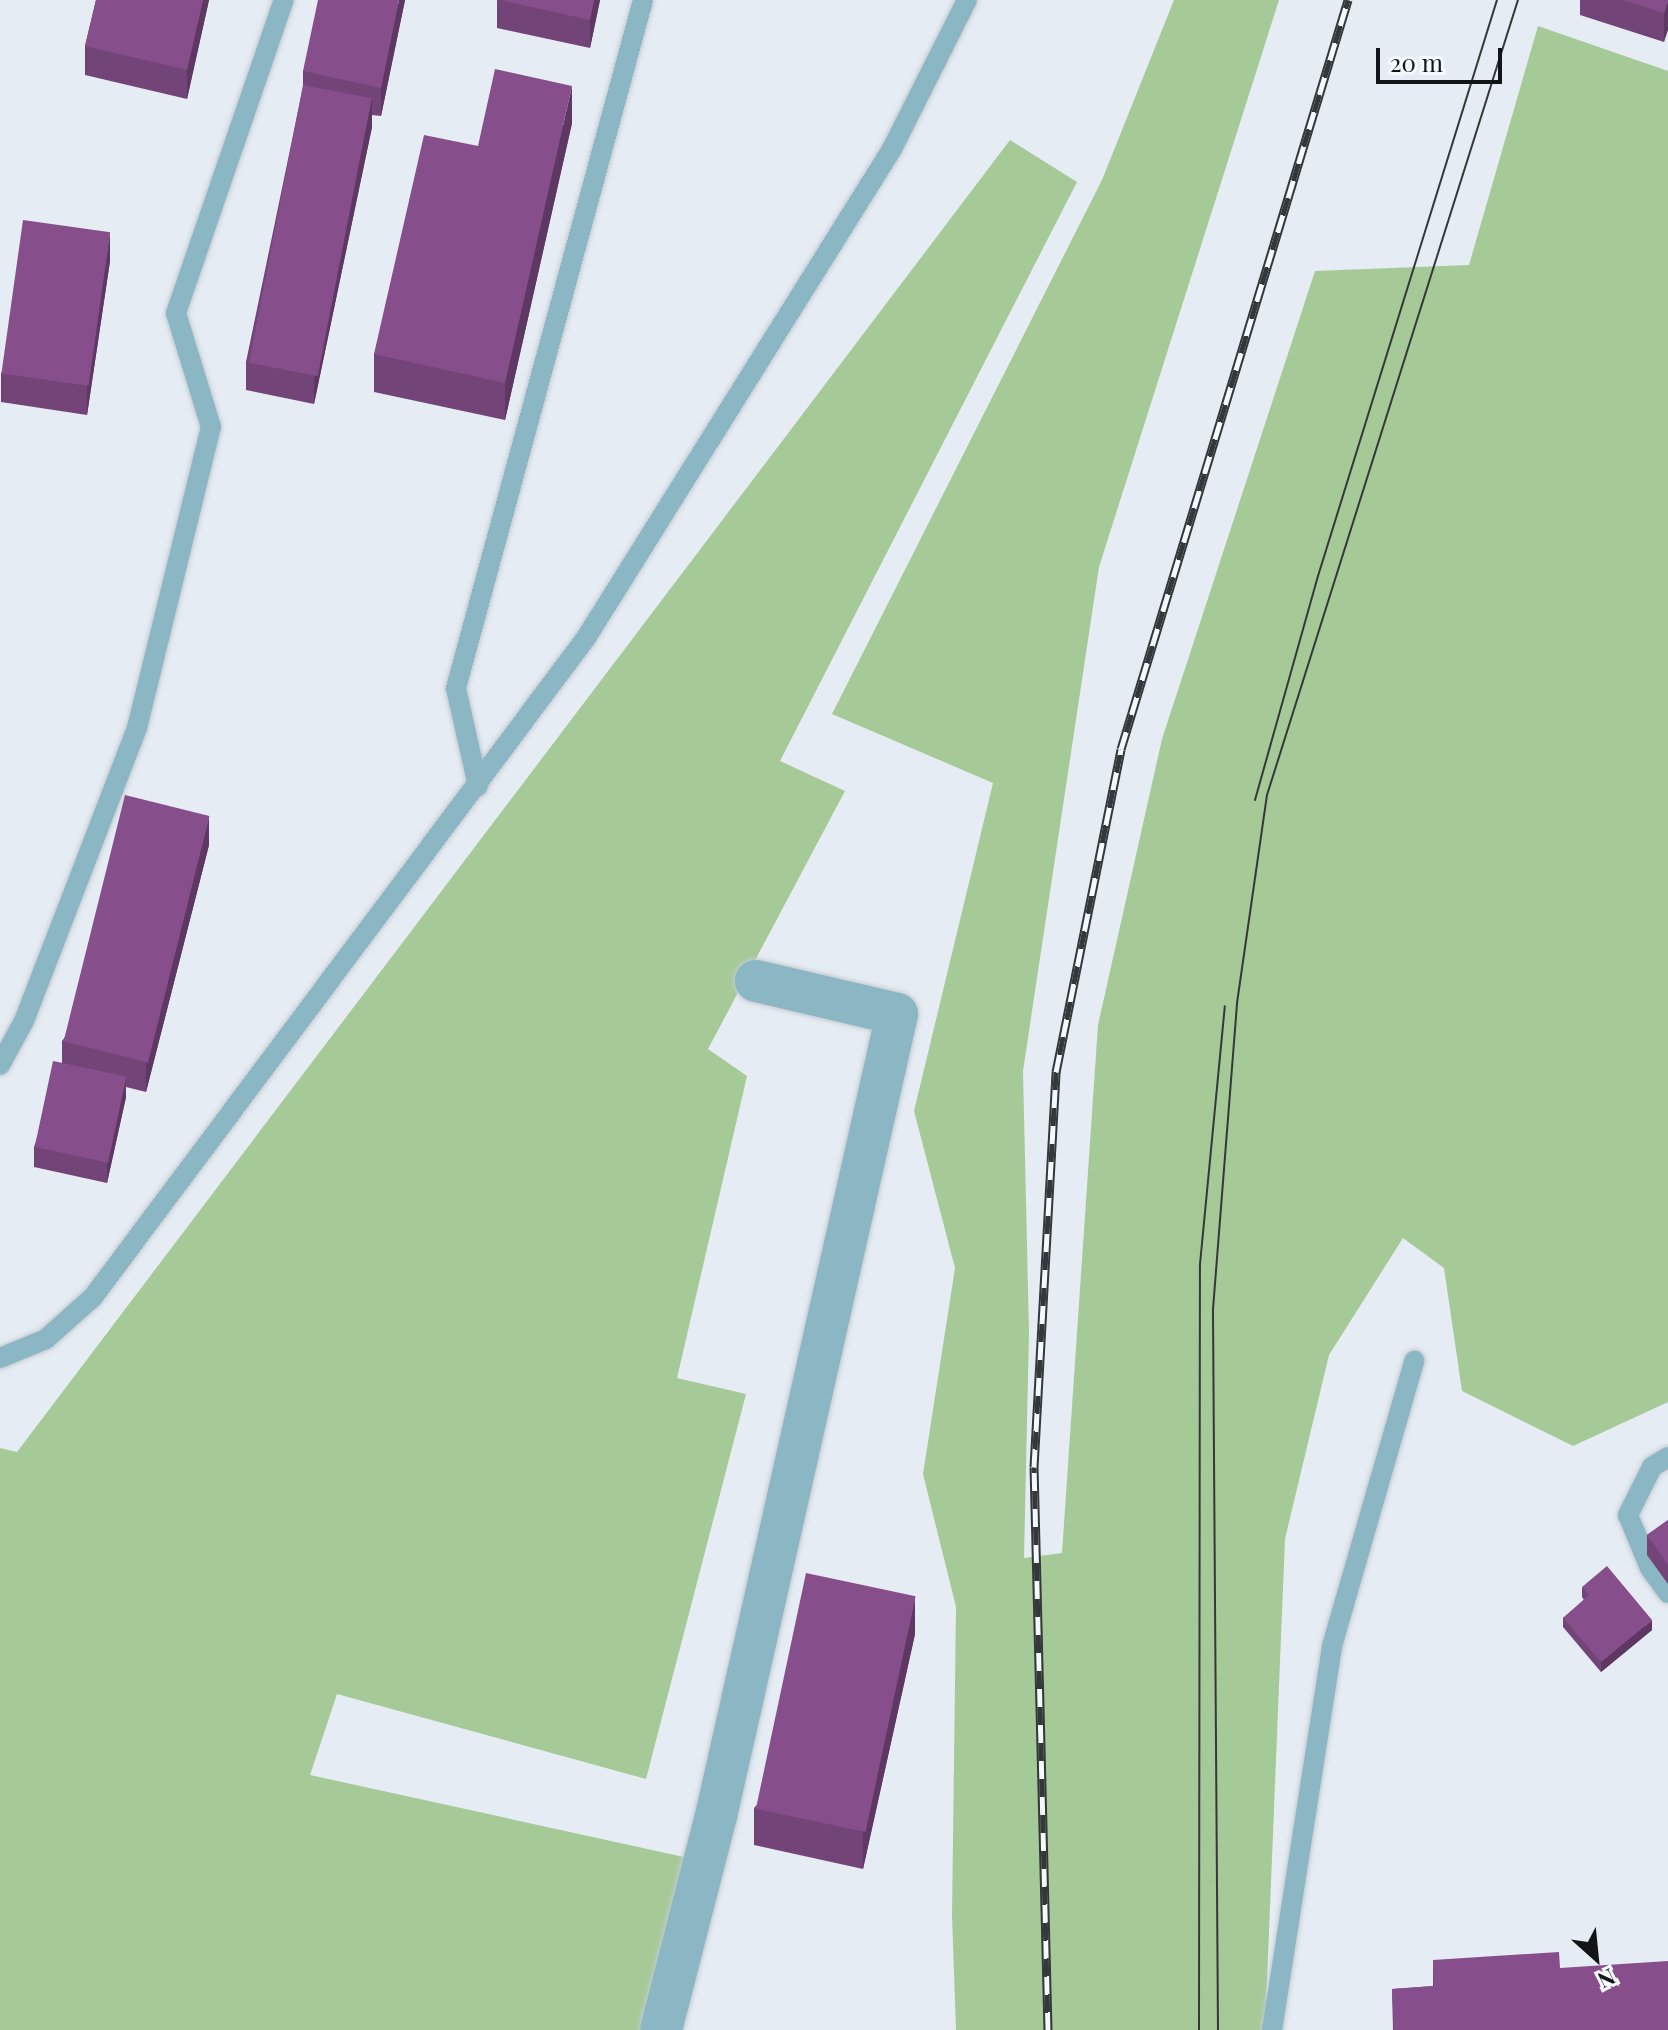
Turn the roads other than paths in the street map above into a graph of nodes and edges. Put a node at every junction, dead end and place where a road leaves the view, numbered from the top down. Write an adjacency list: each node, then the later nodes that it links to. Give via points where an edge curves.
1 (284, 0): 6 (lane, via 176,313 211,427 137,728 24,1021)
2 (643, 0): 4 (lane, via 456,688)
3 (967, 0): 4 (lane, via 867,189 586,638)
4 (478, 786): 7 (lane, via 93,1297 46,1339)
5 (756, 981): 11 (street, via 897,1014 719,1801)
6 (0, 1065)
7 (0, 1358)
8 (1414, 1361): 12 (lane, via 1332,1646)
9 (1668, 1457): 10 (lane, via 1652,1467 1628,1515 1650,1568)
10 (1668, 1593)
11 (661, 2030)
12 (1272, 2030)

